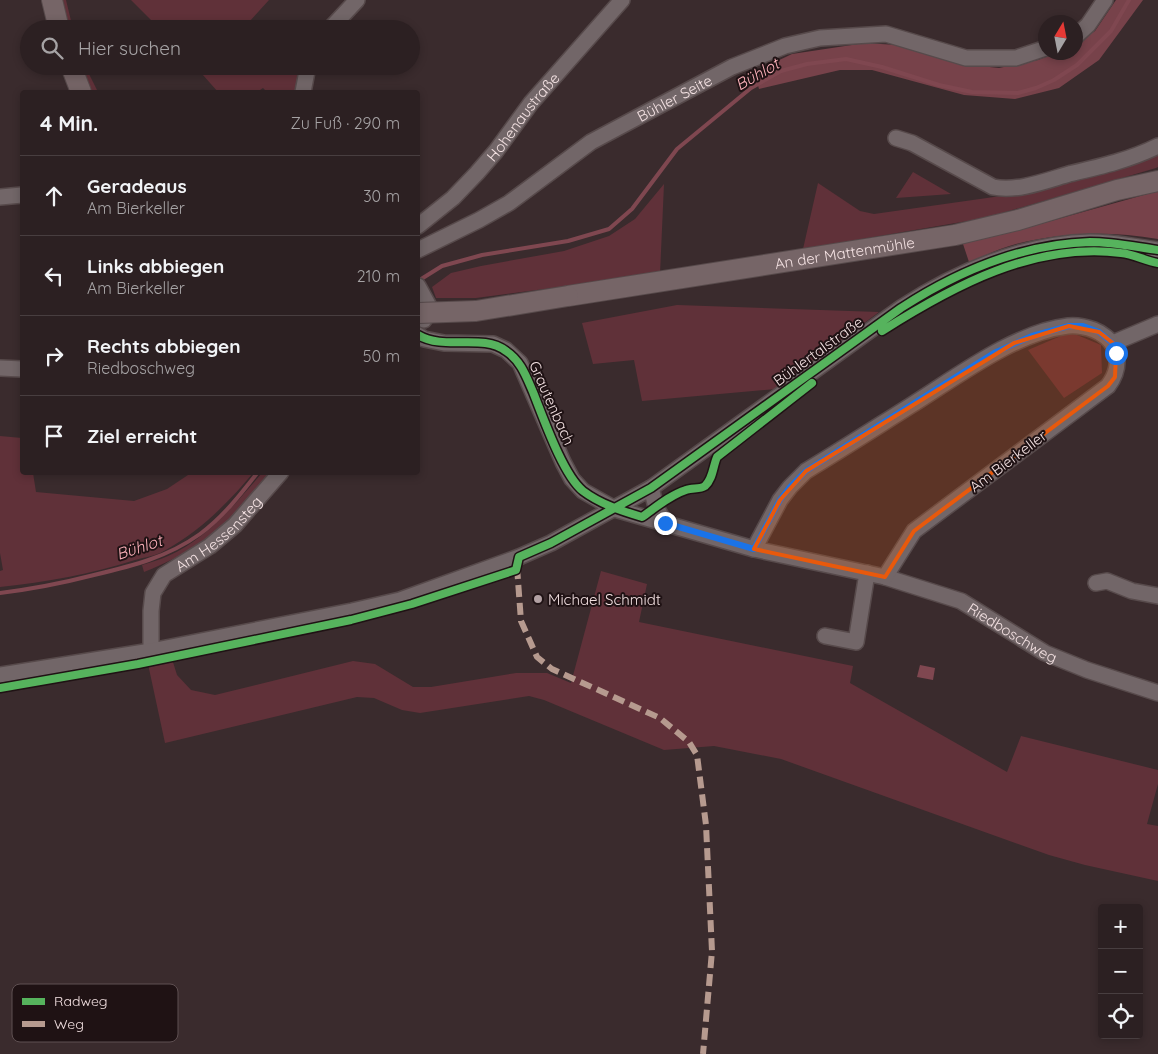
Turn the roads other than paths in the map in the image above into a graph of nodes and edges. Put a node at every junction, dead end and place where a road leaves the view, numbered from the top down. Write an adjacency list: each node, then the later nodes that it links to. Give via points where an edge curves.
1 (52, 0): 5 (main road)
2 (356, 0): 6 (street)
3 (622, 0): 20 (street, Hohenaustraße, via 531,103 477,173)
4 (1105, 0): 7 (street)
5 (57, 20)
6 (338, 20)
7 (1083, 29)
8 (1038, 51): 21 (street, Bühler Seite, via 1016,58 966,58 886,34 820,38 785,46 732,67 591,142 509,204)
9 (74, 75): 11 (main road)
10 (306, 75): 12 (street)
11 (80, 90)
12 (303, 90)
13 (896, 138): 14 (street, via 1001,189 1117,162)
14 (1158, 146)
15 (1158, 172): 17 (main road, An der Mattenmühle)
16 (1158, 181): 17 (main road, An der Mattenmühle)
17 (1118, 190): 25 (main road, An der Mattenmühle, bridge, via 1018,220 955,234)
18 (20, 195): 19 (street)
19 (0, 197)
20 (420, 224)
21 (420, 249)
22 (1158, 250): 32 (street, Bühlertalstraße, via 1091,242 1055,244 1023,251 925,292)
23 (420, 290): 24 (street, via 430,308)
24 (420, 322)
25 (420, 323)
26 (1158, 324): 28 (street)
27 (420, 326): 33 (street, Grautenbach, via 424,339 444,343 493,344 506,350 520,363 572,480 583,491)
28 (1112, 343): 35 (street, via 1099,332 1083,326 1069,326 1032,336 994,353 806,471 780,500); 37 (street, Am Bierkeller, via 1117,366 1115,377 1108,386 914,531)
29 (0, 368): 30 (street)
30 (20, 368)
31 (278, 475): 41 (street, Am Hessensteg, via 236,525 164,575 153,593)
32 (651, 488): 33 (street, Bühlertalstraße); 34 (street)
33 (615, 509): 34 (street, Riedboschweg); 41 (street, Bühlertalstraße, via 519,557 400,600)
34 (665, 523): 35 (street, Riedboschweg)
35 (754, 549): 36 (street, Riedboschweg)
36 (866, 573): 37 (street, Riedboschweg); 40 (street, via 856,642)
37 (885, 577): 43 (street, Riedboschweg, via 961,601 1045,653)
38 (1096, 583): 39 (street, via 1107,581 1132,591)
39 (1158, 596)
40 (825, 636)
41 (151, 651): 42 (street, Bühlertalstraße)
42 (0, 675)
43 (1158, 693)

